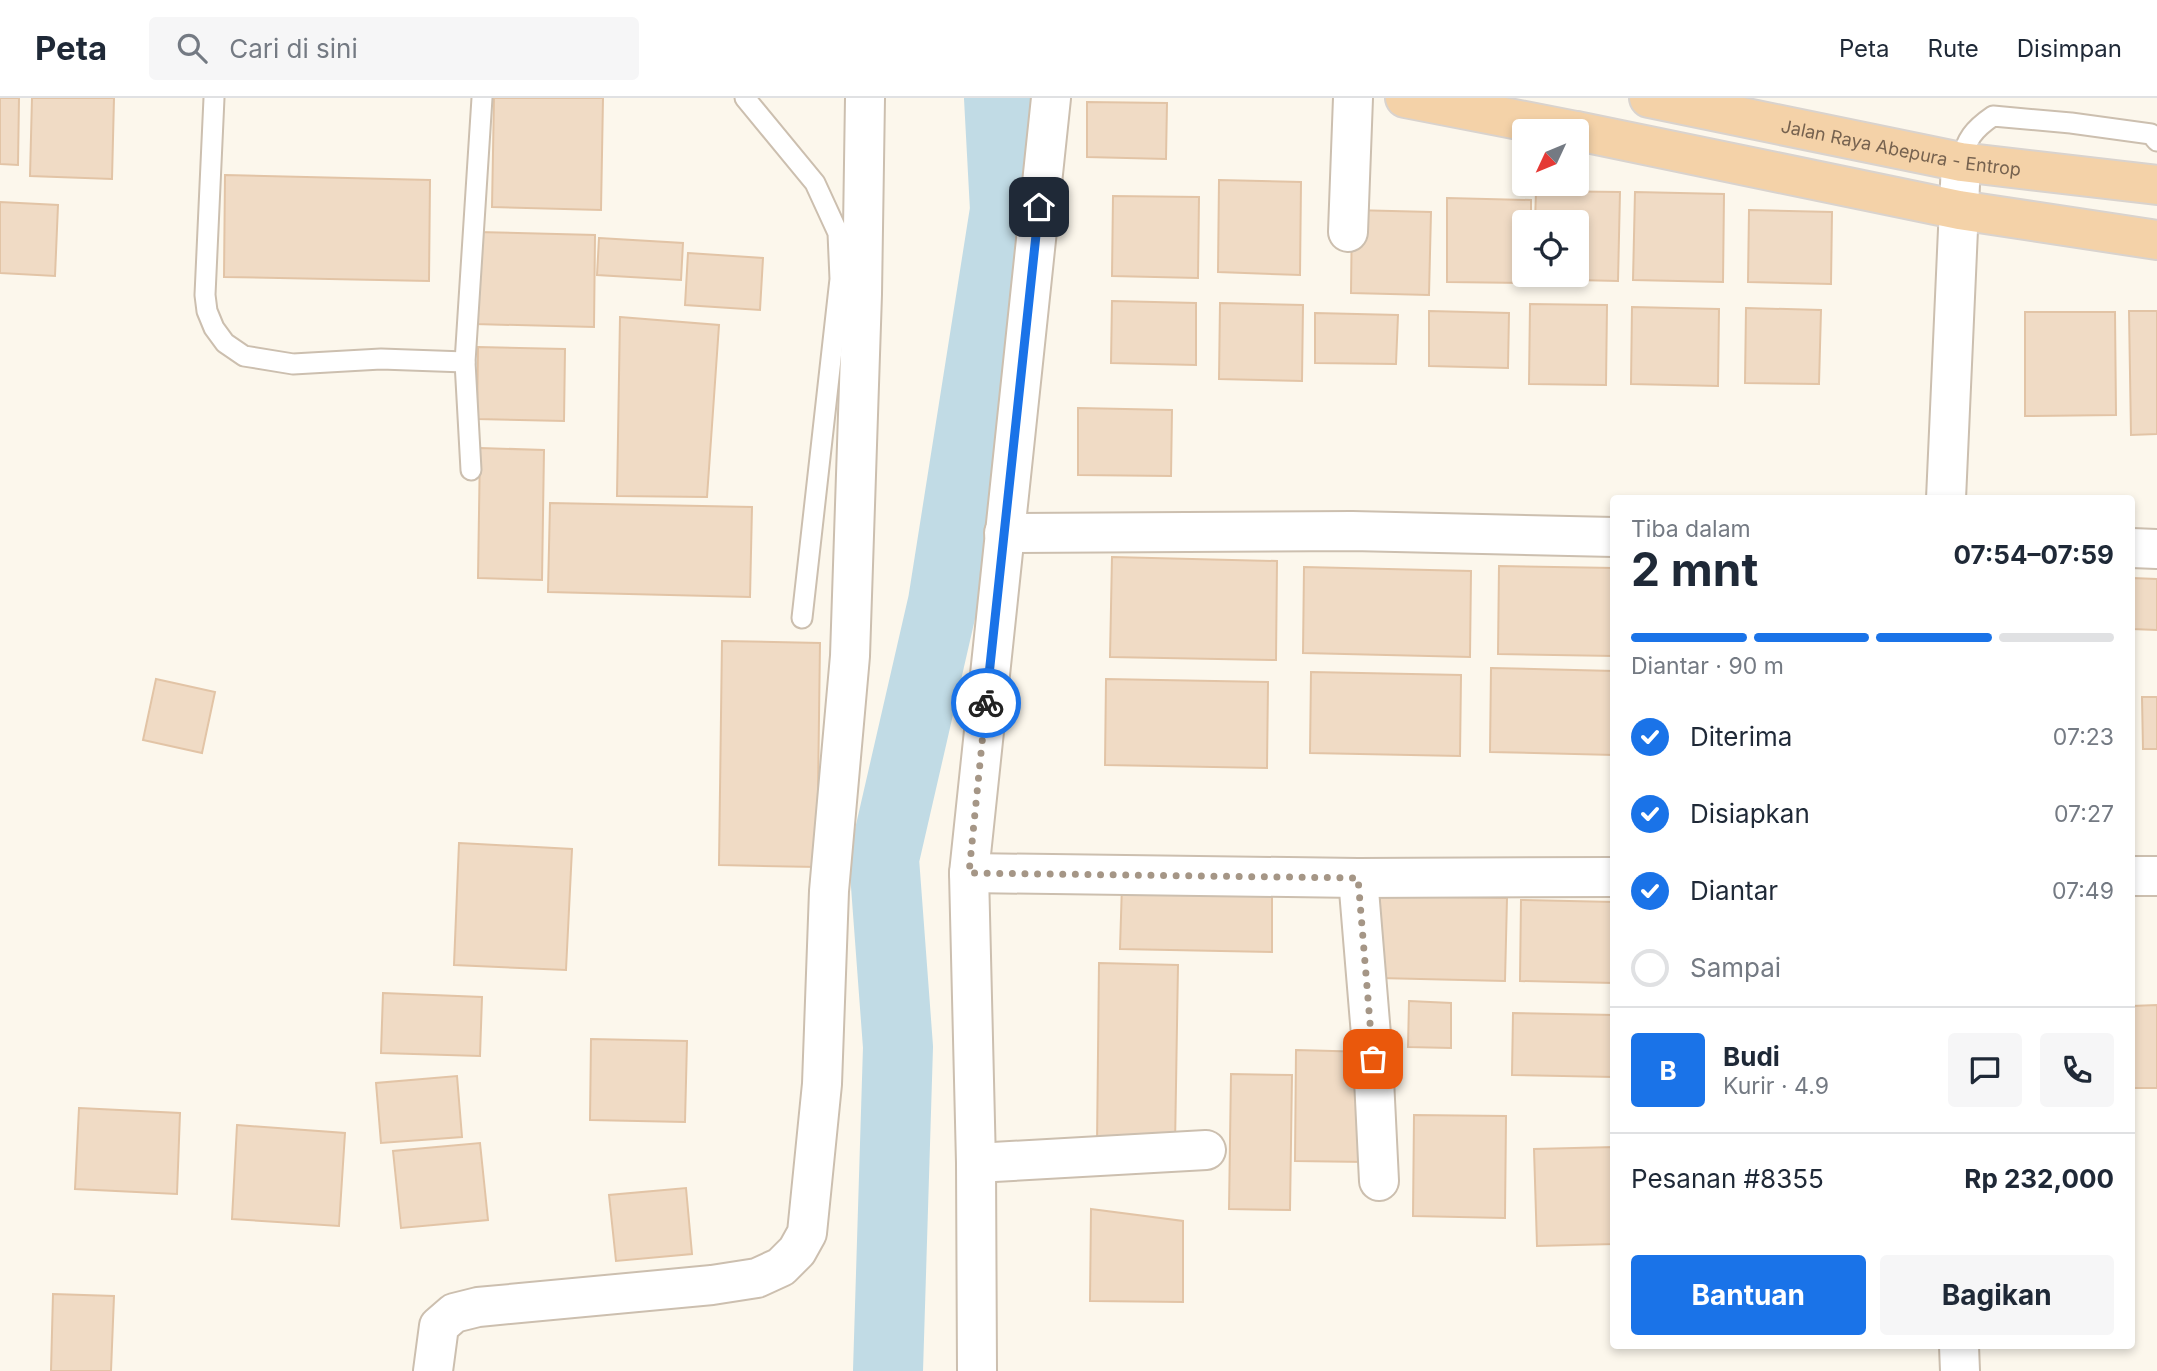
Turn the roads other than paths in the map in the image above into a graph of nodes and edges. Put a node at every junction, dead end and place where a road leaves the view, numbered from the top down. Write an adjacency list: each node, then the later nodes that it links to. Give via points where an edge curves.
1 (214, 98): 18 (lane, via 205,295 214,328 225,343 244,356 293,364 382,359)
2 (482, 98): 18 (lane)
3 (745, 98): 25 (lane, via 815,183 838,233 840,279)
4 (865, 98): 35 (street, via 850,656 829,891 822,1084 807,1233 781,1267 757,1278 454,1313 439,1326)
5 (1051, 98): 21 (street)
6 (1353, 98): 16 (street)
7 (1405, 98): 10 (highway)
8 (1649, 98): 9 (highway, Jalan Raya Abepura - Entrop)
9 (1736, 106): 13 (highway, Jalan Raya Abepura - Entrop)
10 (1514, 119)
11 (1589, 134): 15 (highway)
12 (2157, 141): 13 (lane, via 2151,134 1993,116 1970,134)
13 (1961, 162): 14 (highway, Jalan Raya Abepura - Entrop); 15 (street)
14 (2157, 186)
15 (1959, 210): 17 (highway); 20 (street)
16 (1348, 232)
17 (2157, 240)
18 (465, 362): 19 (lane)
19 (471, 470)
20 (1946, 495)
21 (1004, 533): 22 (street, via 1352,531); 26 (street)
22 (1610, 537)
23 (2135, 548): 24 (street)
24 (2157, 549)
25 (802, 618)
26 (969, 873): 30 (street); 32 (street)
27 (2135, 876): 28 (street)
28 (2157, 876)
29 (1610, 877): 30 (street)
30 (1358, 878): 33 (street)
31 (1206, 1150): 32 (street)
32 (976, 1163): 36 (street)
33 (1380, 1181)
34 (1959, 1349): 37 (street)
35 (433, 1371)
36 (977, 1371)
37 (1960, 1371)

